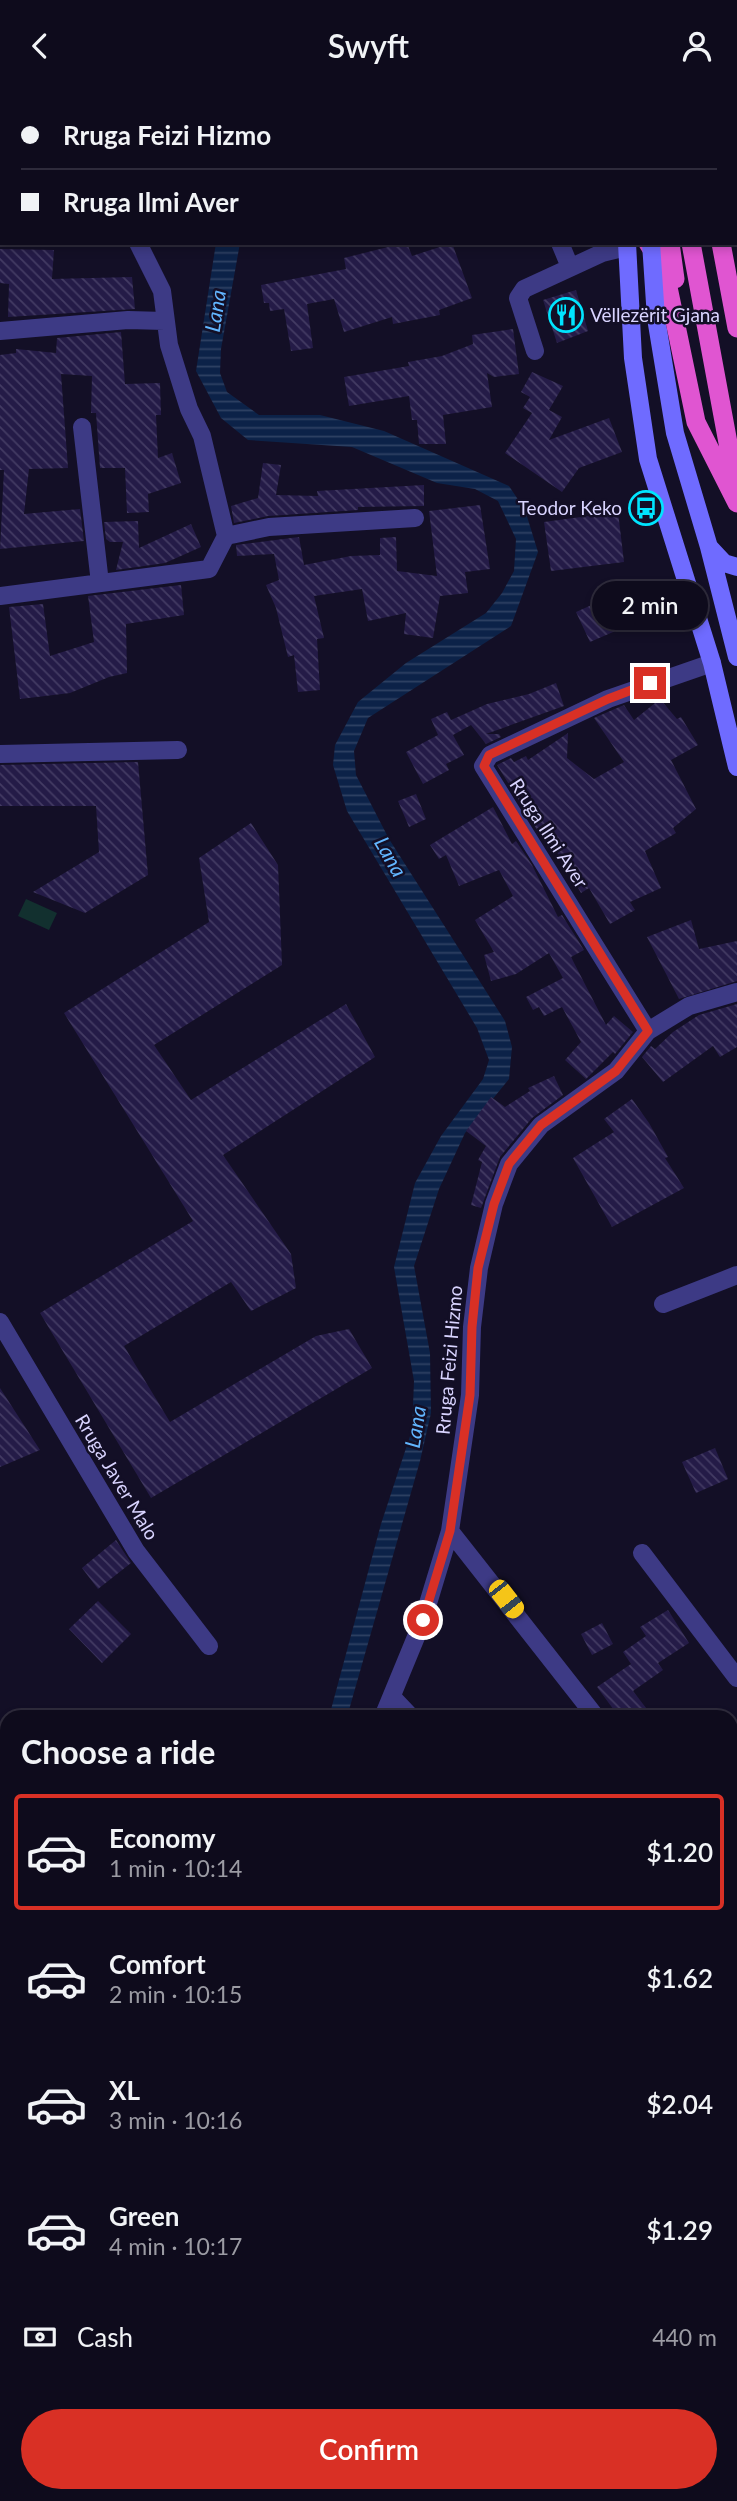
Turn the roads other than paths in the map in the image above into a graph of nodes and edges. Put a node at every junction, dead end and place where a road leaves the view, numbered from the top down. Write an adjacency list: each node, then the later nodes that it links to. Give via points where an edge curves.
1 (139, 245): 10 (street, via 162,291)
2 (560, 245): 9 (street)
3 (627, 245): 9 (street); 27 (main road, via 633,358 648,459)
4 (650, 245): 20 (main road, bridge, via 656,318 675,433)
5 (651, 245): 13 (highway, via 664,268)
6 (670, 245): 13 (highway)
7 (691, 245): 16 (highway)
8 (720, 245): 11 (highway)
9 (570, 267): 14 (street, via 524,289 518,298)
10 (165, 321): 12 (street); 19 (street, via 178,377 211,466)
11 (737, 328)
12 (0, 331)
13 (680, 336): 17 (highway, via 696,422)
14 (535, 351)
15 (82, 427): 22 (street)
16 (737, 494)
17 (737, 503)
18 (415, 518): 19 (street, via 269,527)
19 (226, 535): 22 (street, via 209,569)
20 (709, 547): 21 (main road, via 724,563); 25 (main road)
21 (737, 567)
22 (100, 583): 23 (street)
23 (0, 596)
24 (737, 613): 25 (main road)
25 (732, 635): 26 (main road)
26 (737, 657)
27 (712, 663): 30 (main road); 32 (street, Rruga Ilmi Aver, via 608,699 489,755 484,766)
28 (178, 750): 29 (street)
29 (0, 754)
30 (737, 767)
31 (737, 992): 32 (street, Rruga Feizi Hizmo, via 689,1006)
32 (648, 1031): 36 (street, Rruga Feizi Hizmo, via 616,1071 541,1125 509,1164 478,1268 470,1395)
33 (737, 1275): 34 (street)
34 (663, 1304)
35 (0, 1322): 38 (street, Rruga Javer Malo, via 136,1551)
36 (450, 1531): 40 (street, Rruga Feizi Hizmo); 43 (street)
37 (642, 1553): 39 (street)
38 (209, 1646)
39 (737, 1678)
40 (393, 1698): 41 (street, Rruga Feizi Hizmo); 42 (street)
41 (387, 1710)
42 (404, 1710)
43 (591, 1710)

